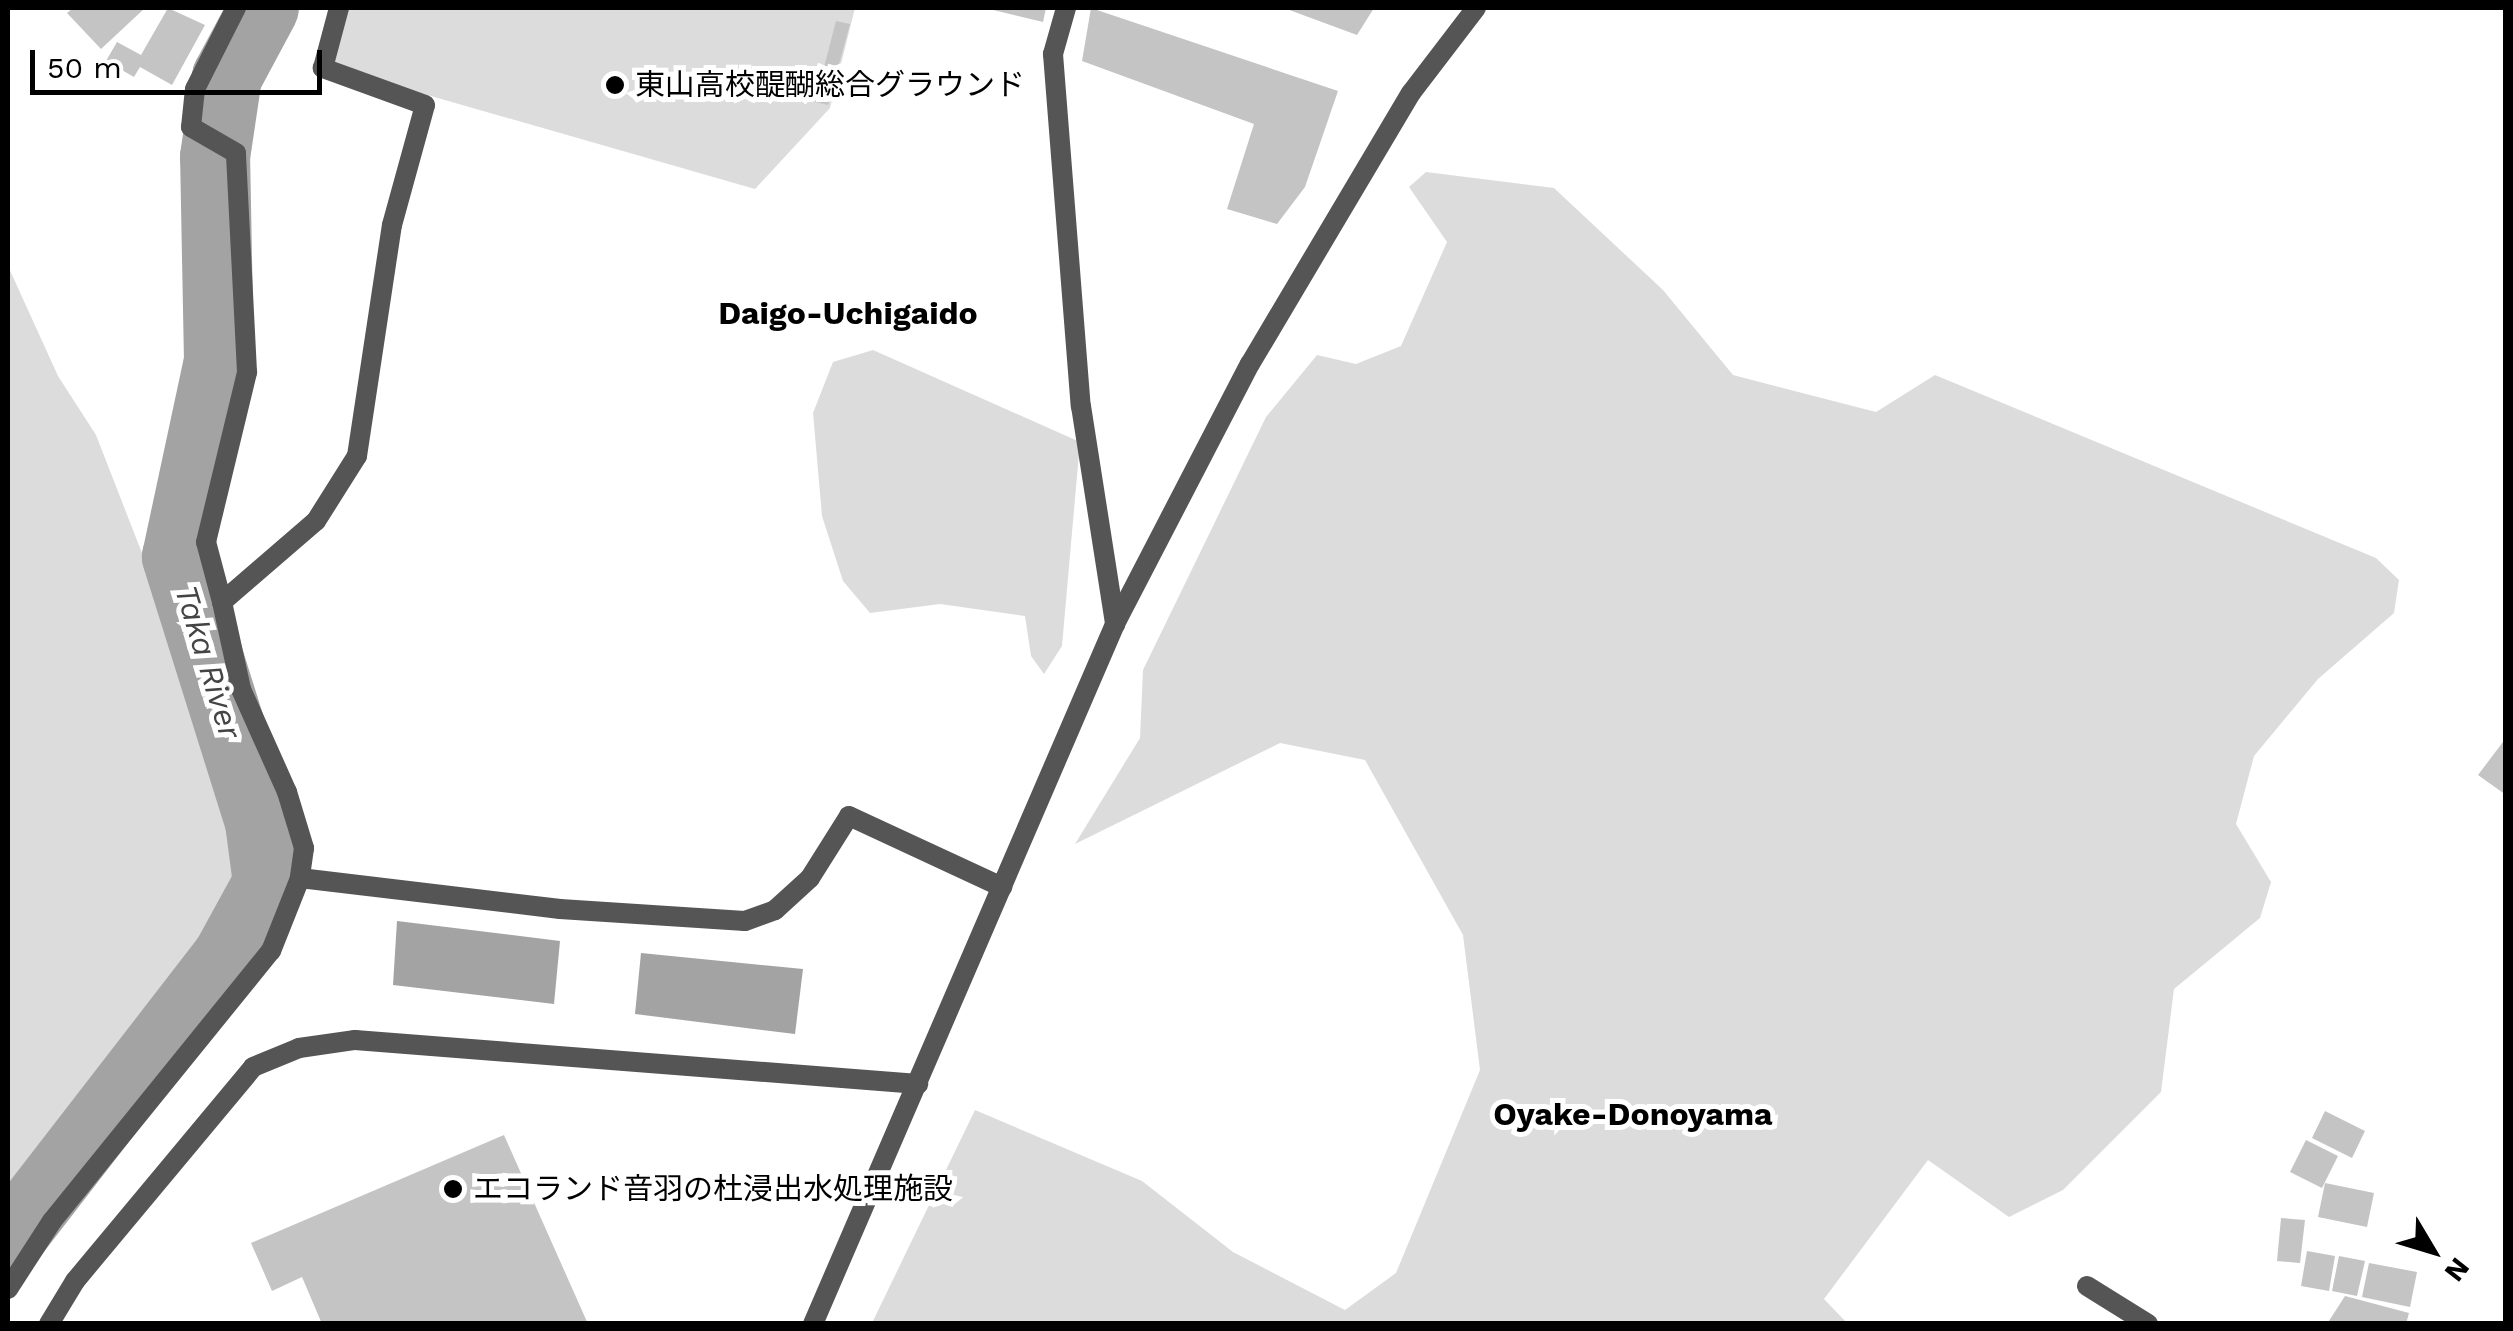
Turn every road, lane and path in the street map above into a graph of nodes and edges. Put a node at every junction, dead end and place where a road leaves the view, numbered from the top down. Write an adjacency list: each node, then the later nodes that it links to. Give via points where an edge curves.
1 (236, 8): 5 (street, via 195,89 192,128 236,153 248,372 206,542)
2 (339, 8): 5 (street, via 322,68 425,106 392,225 378,356 357,456 316,520)
3 (1066, 8): 6 (street, via 1053,54 1080,406)
4 (1476, 8): 6 (street, via 1410,93 1250,364)
5 (222, 602): 7 (street, via 241,688 288,792 304,848)
6 (1115, 624): 8 (street)
7 (300, 878): 8 (street, via 560,909 745,921 775,910 810,878 848,816); 11 (street, via 272,951 52,1221)
8 (1002, 888): 9 (street)
9 (918, 1084): 12 (street, via 355,1040 299,1048 254,1067 76,1281); 13 (street)
10 (2087, 1286): 14 (street)
11 (8, 1289)
12 (50, 1324)
13 (813, 1324)
14 (2148, 1324)

